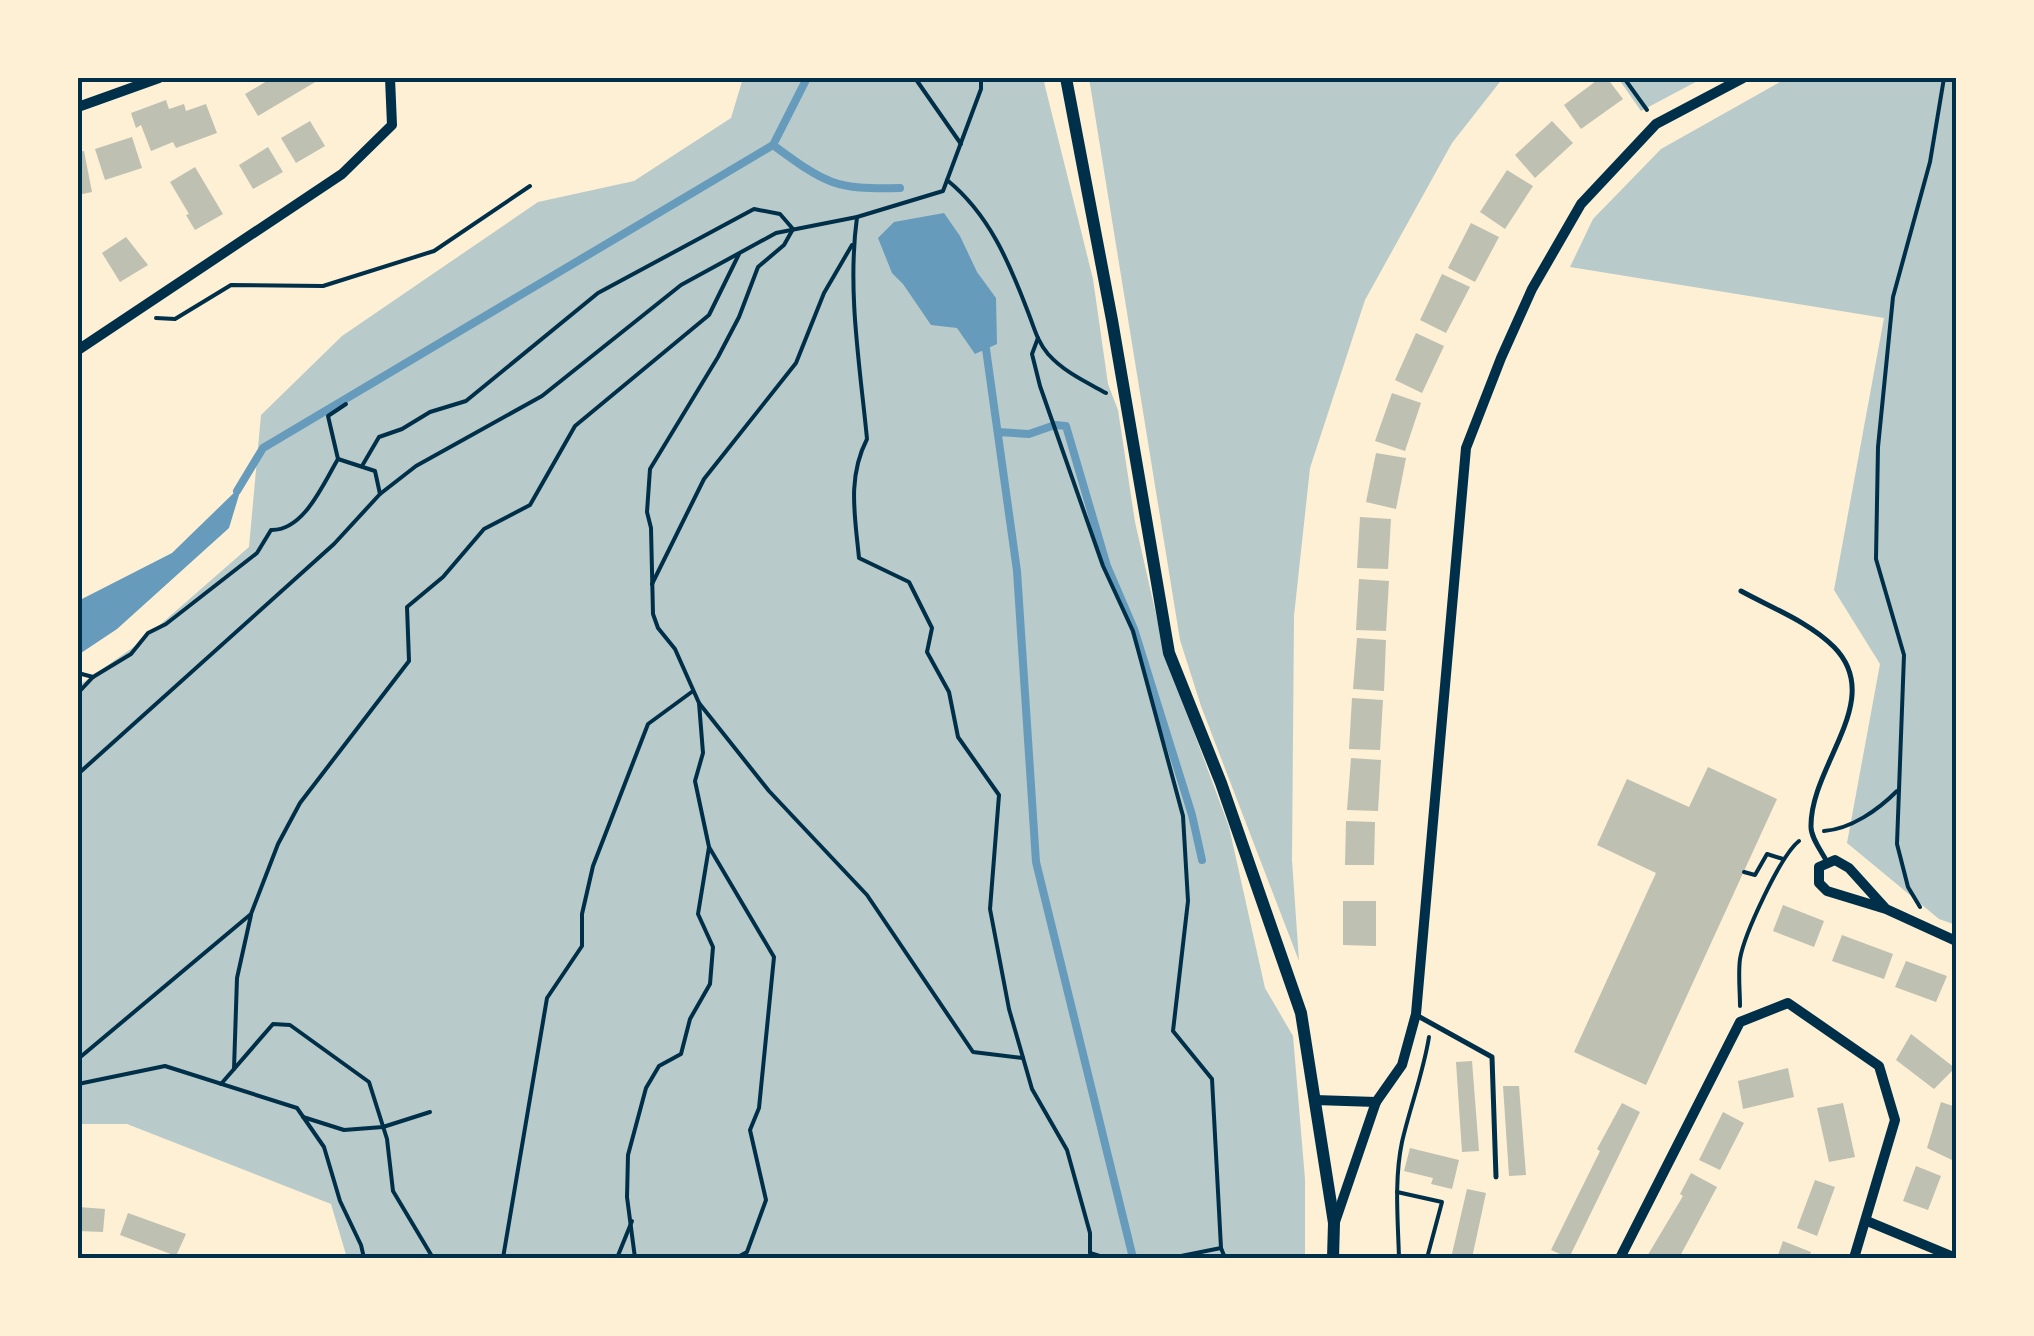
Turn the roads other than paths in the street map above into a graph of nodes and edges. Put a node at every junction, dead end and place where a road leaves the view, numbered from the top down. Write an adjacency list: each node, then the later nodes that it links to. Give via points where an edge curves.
1 (159, 78): 5 (street)
2 (390, 78): 6 (street, via 392,126 342,174)
3 (1066, 78): 12 (street, via 1170,653 1301,1013)
4 (1743, 78): 11 (street, via 1656,124 1582,204 1532,289 1466,448)
5 (78, 108)
6 (78, 350)
7 (1742, 591): 8 (lane, via 1811,628 1854,675 1851,712 1817,790 1811,830)
8 (1827, 862): 9 (street, via 1849,868); 9 (street, via 1817,875 1827,892)
9 (1886, 910): 10 (street)
10 (1956, 941)
11 (1416, 1014): 13 (street, via 1402,1065); 14 (lane, via 1492,1057)
12 (1315, 1100): 13 (street); 16 (street)
13 (1376, 1102): 16 (street)
14 (1496, 1178)
15 (1867, 1222): 18 (street, via 1895,1120 1879,1066 1788,1003 1740,1022); 19 (street); 20 (street)
16 (1334, 1223): 17 (street)
17 (1333, 1258)
18 (1620, 1258)
19 (1854, 1258)
20 (1956, 1258)

